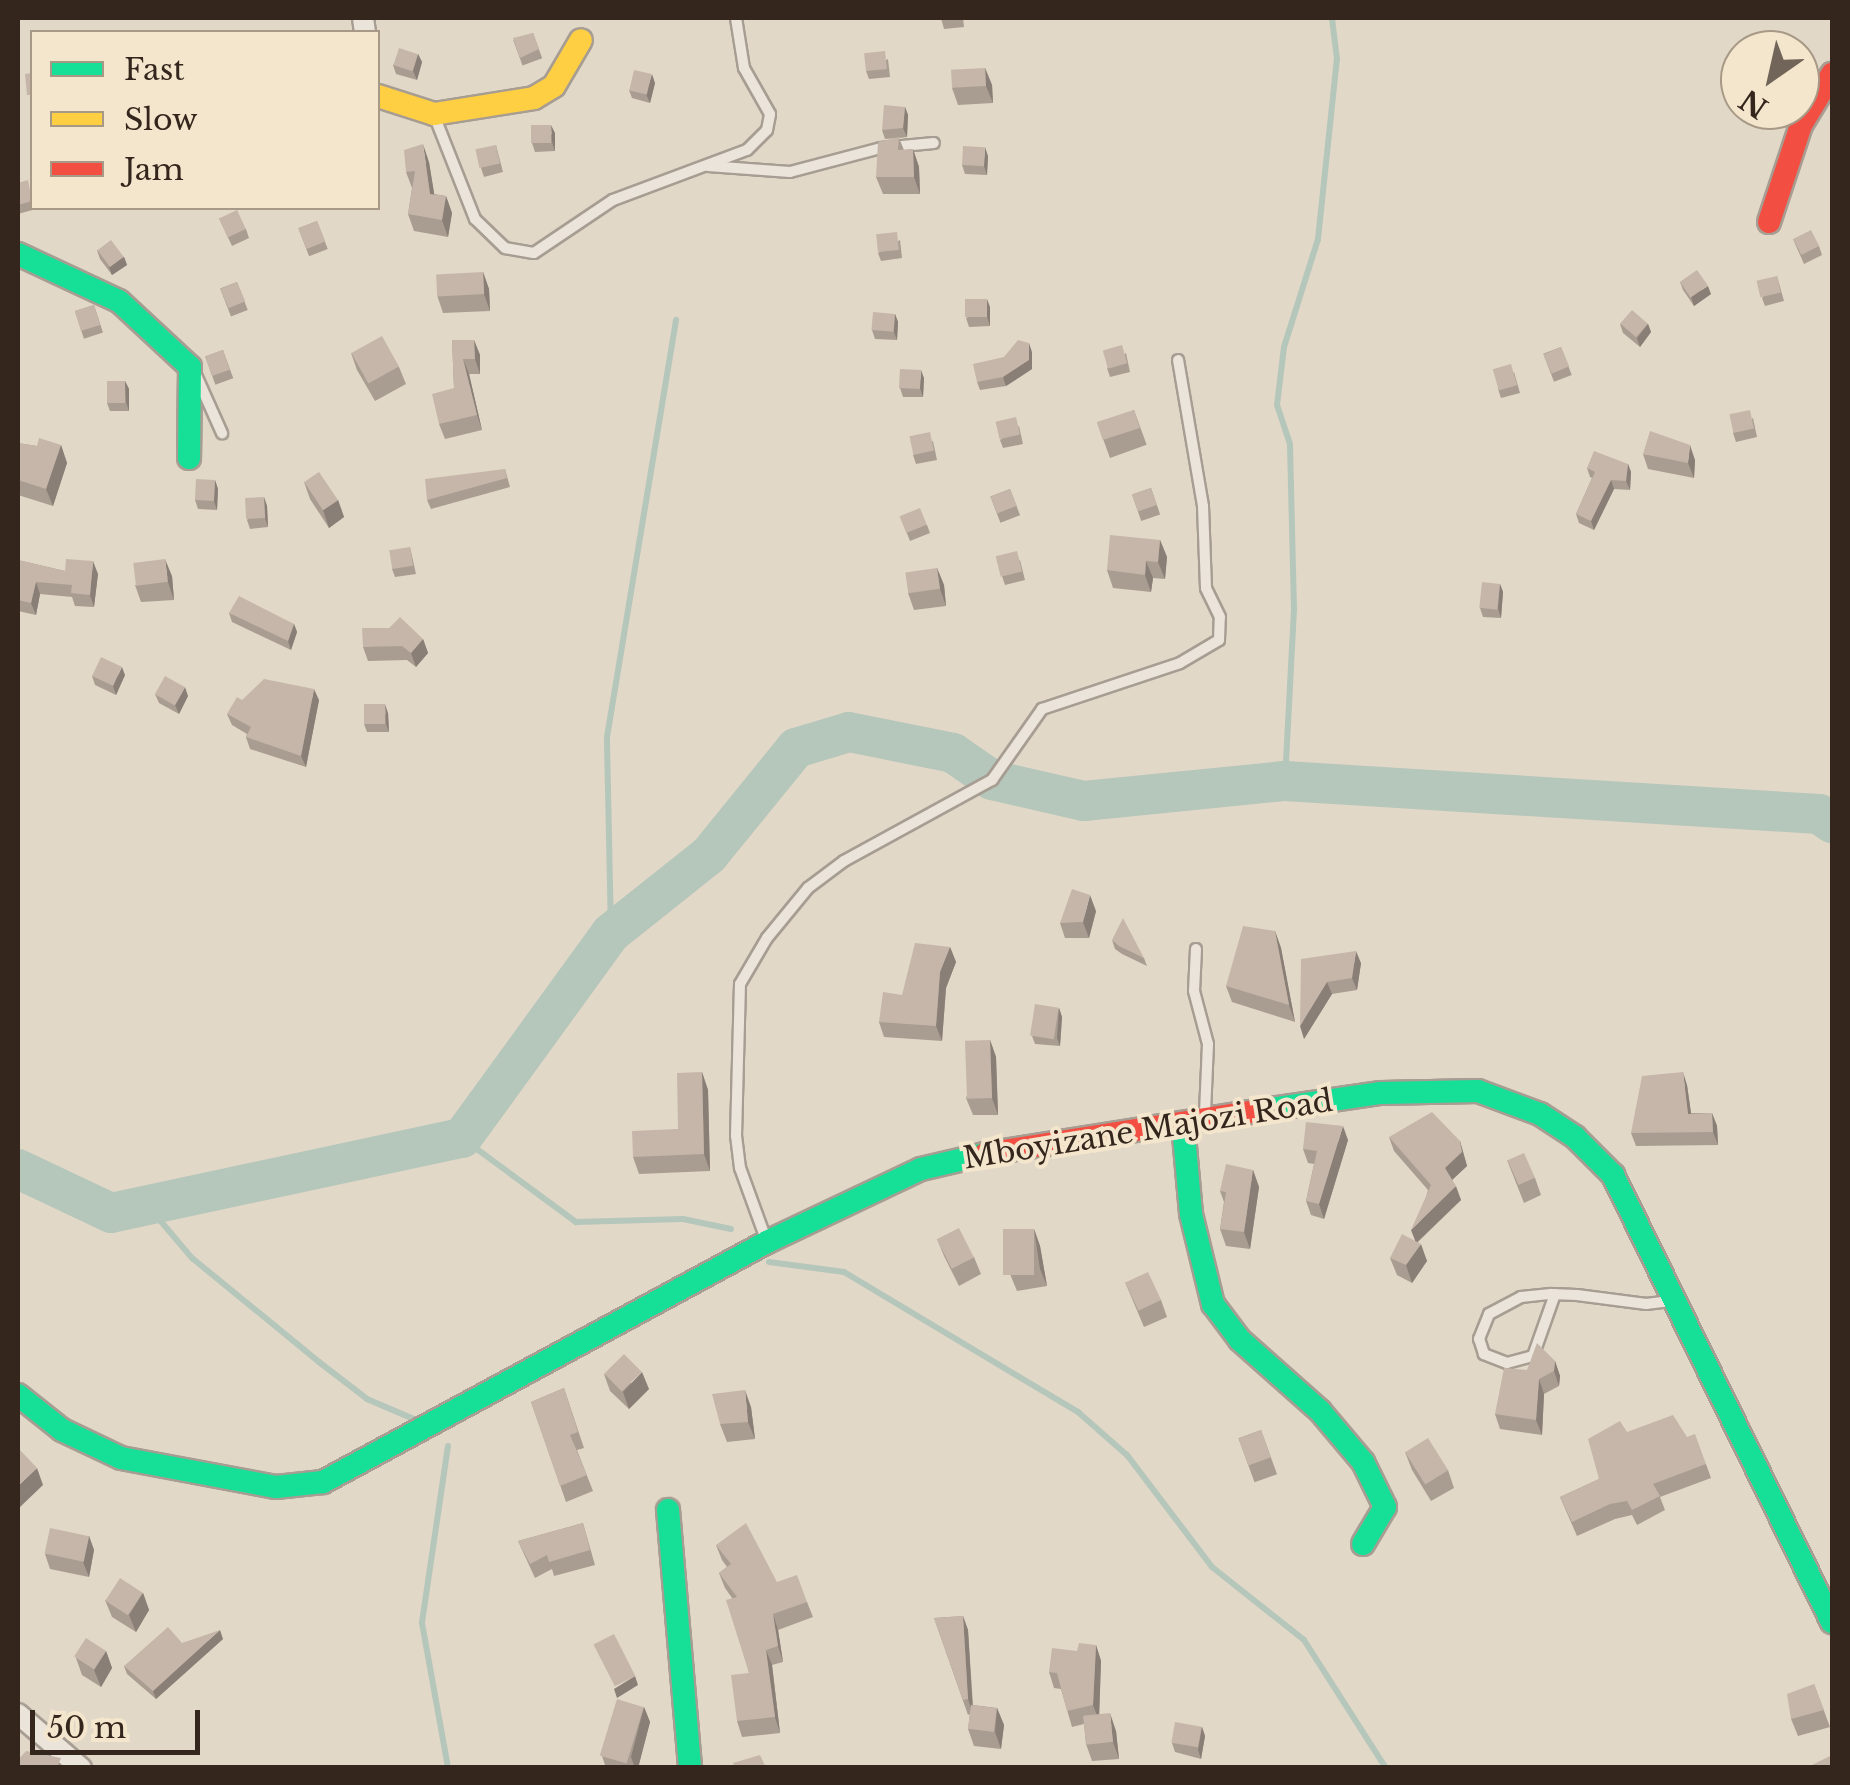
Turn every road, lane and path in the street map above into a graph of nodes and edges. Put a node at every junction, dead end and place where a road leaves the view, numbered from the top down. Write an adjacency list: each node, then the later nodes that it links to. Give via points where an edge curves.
1 (736, 18): 7 (lane, via 744,68 770,114 768,130 746,150)
2 (581, 40): 5 (street, via 554,86 534,98)
3 (1832, 74): 8 (street, via 1801,125)
4 (380, 98): 5 (street)
5 (434, 114): 7 (lane, via 475,219 519,253 548,246 630,192)
6 (934, 144): 7 (lane, via 881,148 790,172)
7 (707, 166)
8 (1770, 222)
9 (18, 254): 11 (street, via 120,301)
10 (1178, 360): 16 (lane, via 1203,506 1206,588 1220,616 1220,640 1180,663 1042,709 992,780 844,861 808,888 758,949 740,984 736,1136 740,1168)
11 (190, 367): 12 (lane); 13 (street)
12 (222, 433)
13 (189, 458)
14 (1196, 949): 15 (lane, via 1194,991 1208,1044)
15 (1194, 1122): 16 (street, Mboyizane Majozi Road, via 946,1161); 18 (street, Mboyizane Majozi Road, via 1416,1090 1478,1092 1512,1101 1575,1137 1613,1176); 21 (street, via 1191,1214 1214,1304 1240,1340 1320,1411 1363,1462 1385,1507)
16 (768, 1242): 19 (street, Mboyizane Majozi Road, via 374,1460 312,1484 276,1487 120,1458 62,1430)
17 (1556, 1294): 17 (lane, via 1500,1304 1481,1328 1484,1354 1507,1363 1532,1356); 18 (lane, via 1646,1304)
18 (1677, 1300): 22 (street, Mboyizane Majozi Road)
19 (18, 1395)
20 (668, 1510): 25 (street)
21 (1363, 1544)
22 (1832, 1622)
23 (18, 1714): 24 (street)
24 (81, 1768)
25 (690, 1768)

